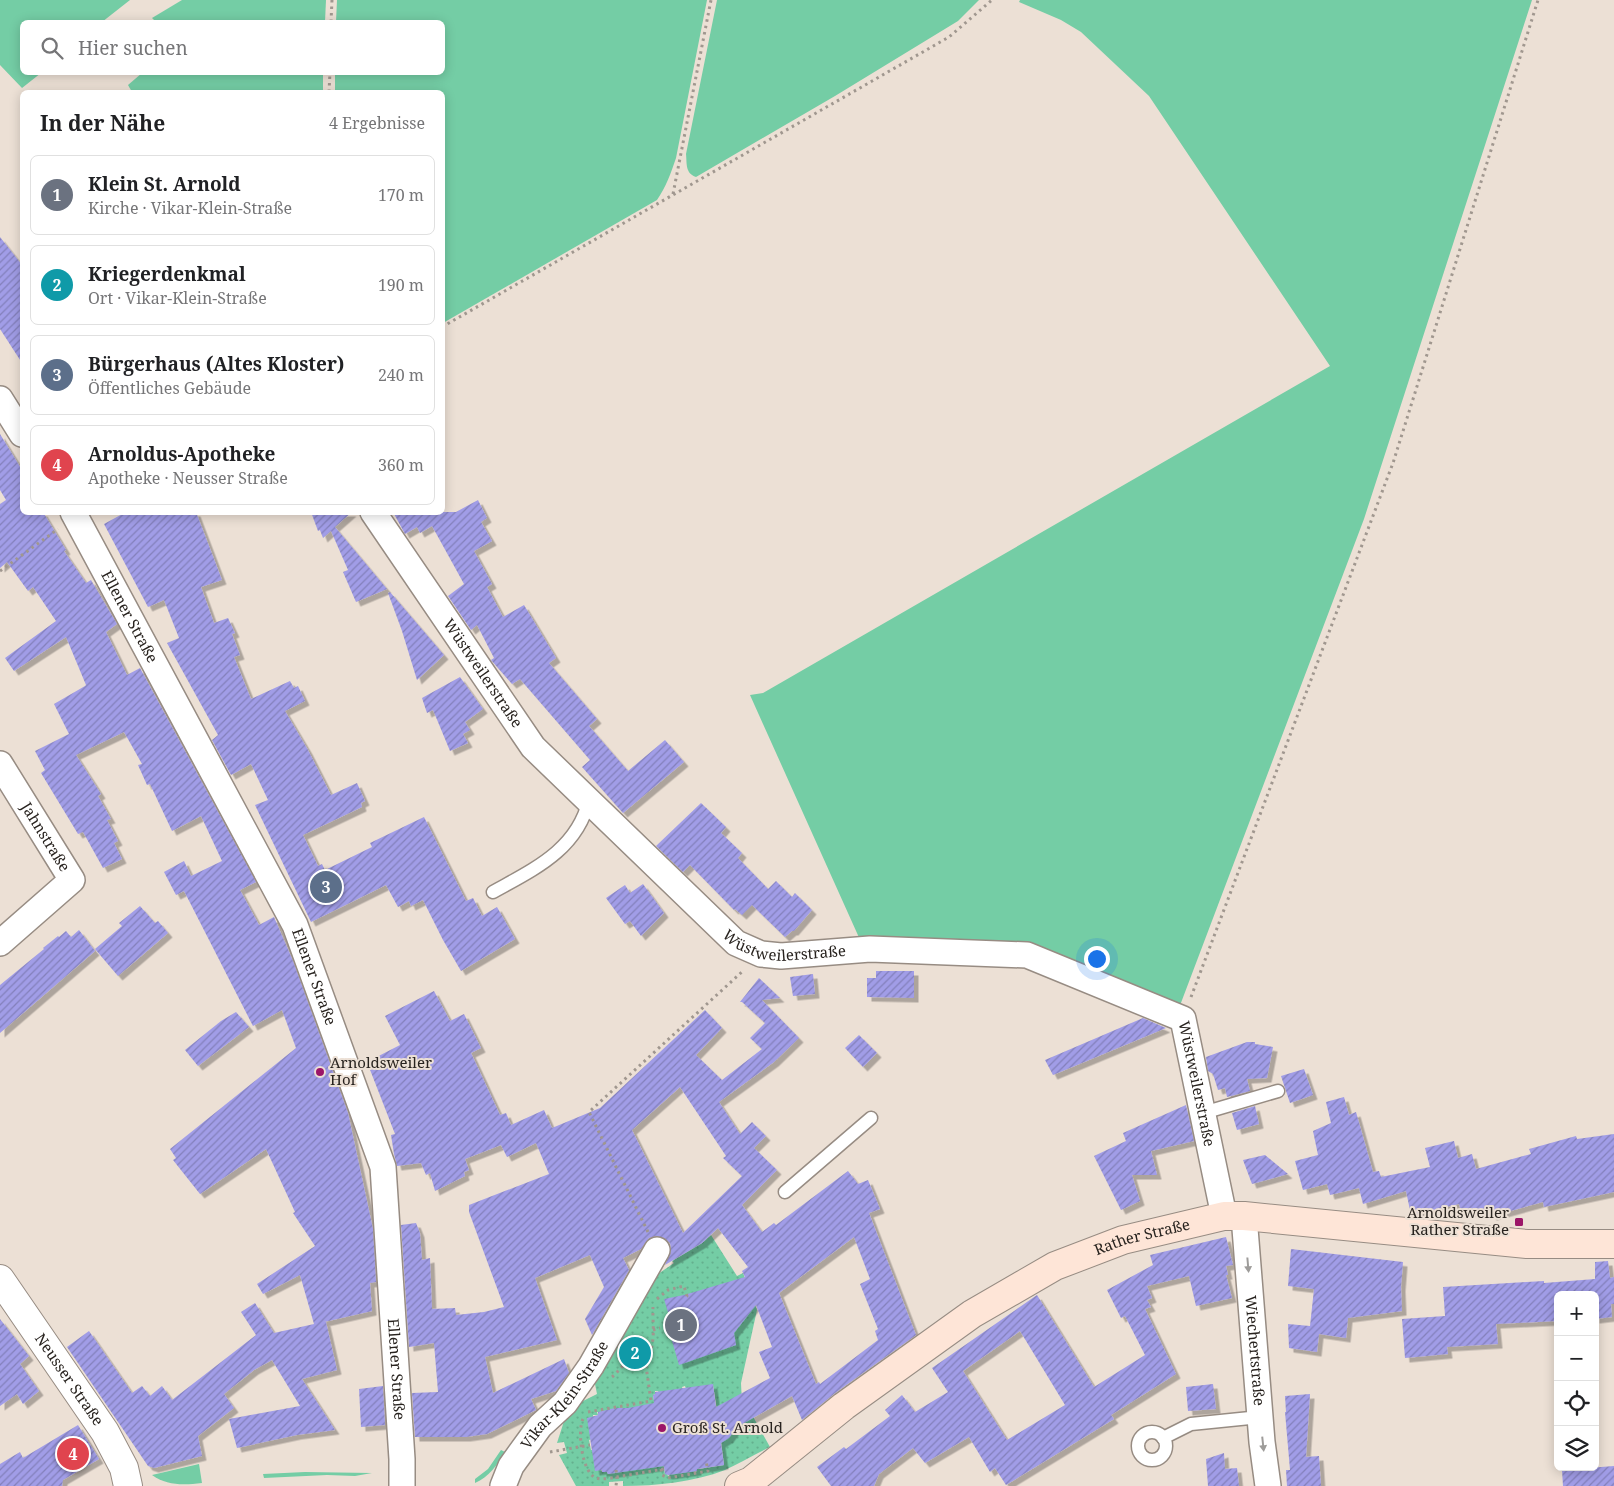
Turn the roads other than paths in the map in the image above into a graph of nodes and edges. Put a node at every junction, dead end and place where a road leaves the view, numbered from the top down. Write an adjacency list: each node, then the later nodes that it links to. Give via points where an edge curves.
1 (0, 399): 2 (street)
2 (20, 431)
3 (79, 515): 20 (street, Ellener Straße, via 295,925 383,1168)
4 (375, 515): 6 (street, Wüstweilerstraße, via 533,747)
5 (0, 764): 8 (street, Jahnstraße, via 72,880)
6 (589, 800): 7 (lane, via 586,813 574,834 552,858); 10 (street, Wüstweilerstraße, via 736,943 761,954 781,956 870,949 1027,955 1183,1019)
7 (493, 892)
8 (0, 943)
9 (1278, 1091): 10 (lane)
10 (1203, 1113): 13 (street, Wüstweilerstraße)
11 (871, 1118): 12 (lane)
12 (785, 1192)
13 (1234, 1216): 14 (main road, Rather Straße, via 1527,1244); 17 (street, Wiechertstraße, one-way to 17); 22 (main road, Rather Straße, via 1123,1240 1055,1266 972,1314)
14 (1614, 1244)
15 (656, 1250): 21 (street, Vikar-Klein-Straße, via 591,1366 566,1403 540,1426 512,1466)
16 (0, 1279): 19 (street, Neusser Straße, via 105,1432 124,1468)
17 (1260, 1417): 18 (lane, via 1191,1424); 23 (street, Wiechertstraße, one-way to 23)
18 (1163, 1438)
19 (128, 1486)
20 (402, 1486)
21 (503, 1486)
22 (739, 1486)
23 (1268, 1486)

